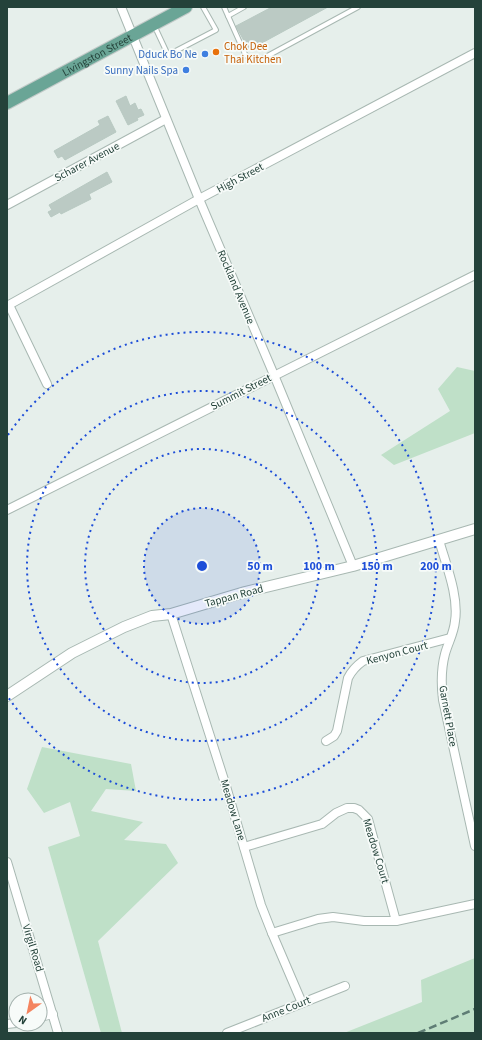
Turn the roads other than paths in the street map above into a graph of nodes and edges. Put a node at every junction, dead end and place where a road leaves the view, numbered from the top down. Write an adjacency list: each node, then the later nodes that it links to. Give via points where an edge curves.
1 (203, 7): 8 (lane, via 216,30 168,55)
2 (224, 7): 7 (lane)
3 (244, 7): 7 (lane)
4 (358, 7): 7 (lane, via 260,60 251,60 245,54)
5 (123, 8): 9 (street, Rockland Avenue)
6 (181, 8): 8 (main road, Livingston Street)
7 (228, 16)
8 (153, 24): 9 (main road, Livingston Street)
9 (132, 35): 11 (main road, Livingston Street); 12 (street, Rockland Avenue)
10 (475, 53): 13 (street, High Street)
11 (8, 100)
12 (166, 119): 13 (street, Rockland Avenue); 14 (street, Scharer Avenue)
13 (199, 199): 16 (street, High Street); 17 (street, Rockland Avenue)
14 (7, 205)
15 (475, 275): 17 (street, Summit Street)
16 (8, 305): 18 (street)
17 (274, 375): 19 (street, Summit Street); 22 (street, Rockland Avenue)
18 (47, 384)
19 (7, 510)
20 (475, 529): 21 (street, Tappan Road)
21 (439, 540): 22 (street, Tappan Road); 24 (street, Garnett Place, via 455,597 455,621)
22 (353, 566): 23 (street, Tappan Road, via 245,592)
23 (171, 614): 25 (street, Tappan Road, via 152,616 97,639); 28 (street, Meadow Lane)
24 (450, 638): 26 (street, Kenyon Court, via 363,661 357,665 348,678 337,731); 27 (street, Garnett Place, via 442,669 441,685)
25 (7, 696)
26 (326, 741)
27 (475, 846)
28 (244, 847): 32 (street, Meadow Court, via 322,824 347,808 359,810 368,819); 33 (street, Meadow Lane)
29 (7, 862): 30 (street, Virgil Road)
30 (9, 878): 36 (street, Virgil Road)
31 (475, 904): 32 (street)
32 (396, 921): 33 (street, via 364,921 333,917)
33 (272, 933): 35 (street, Meadow Lane)
34 (345, 986): 35 (street, Anne Court)
35 (302, 1003): 39 (street, Anne Court)
36 (53, 1014): 37 (street); 38 (street, Virgil Road)
37 (48, 1015)
38 (58, 1033)
39 (227, 1033)

